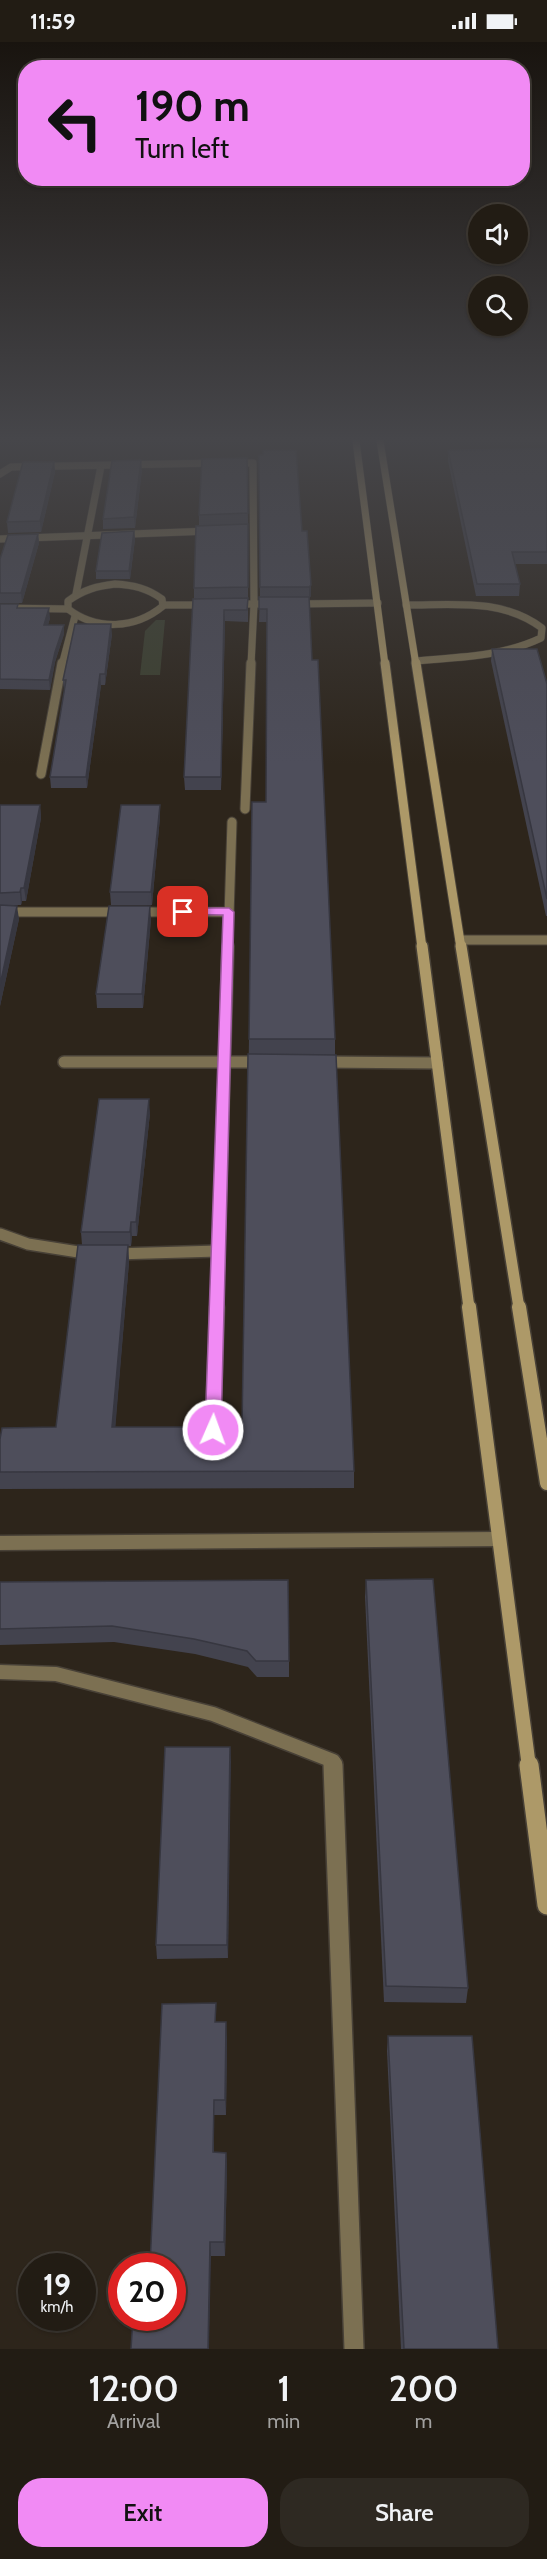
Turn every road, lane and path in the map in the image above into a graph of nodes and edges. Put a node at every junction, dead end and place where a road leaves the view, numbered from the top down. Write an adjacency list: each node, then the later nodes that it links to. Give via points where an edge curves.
1 (85, 549): 5 (street)
2 (253, 549): 7 (street)
3 (371, 549): 6 (main road)
4 (397, 549): 9 (main road)
5 (76, 594): 8 (street, via 108,585 127,585 156,592); 11 (street, via 68,601)
6 (378, 603): 7 (street); 26 (main road)
7 (254, 604): 8 (street); 16 (street)
8 (163, 605): 12 (street, via 156,614 127,623 89,622)
9 (406, 605): 13 (street, via 507,609 530,617); 14 (main road)
10 (0, 608): 11 (street)
11 (68, 609): 12 (street)
12 (75, 616): 15 (street)
13 (544, 628): 14 (street, via 541,638 525,648)
14 (415, 661): 20 (main road)
15 (41, 774)
16 (245, 809)
17 (232, 822): 19 (street)
18 (0, 912): 19 (street)
19 (229, 912): 23 (street)
20 (460, 940): 21 (street); 30 (main road)
21 (547, 940)
22 (64, 1062): 23 (street)
23 (224, 1062): 24 (street); 28 (street)
24 (271, 1062)
25 (307, 1062): 26 (street)
26 (437, 1062): 31 (main road)
27 (0, 1234): 28 (street, via 28,1244 88,1255)
28 (218, 1251): 29 (street)
29 (213, 1430)
30 (547, 1483)
31 (499, 1539): 32 (street); 34 (main road)
32 (0, 1543)
33 (0, 1672): 35 (street, via 56,1674 202,1712 333,1761)
34 (547, 1905)
35 (354, 2349)

